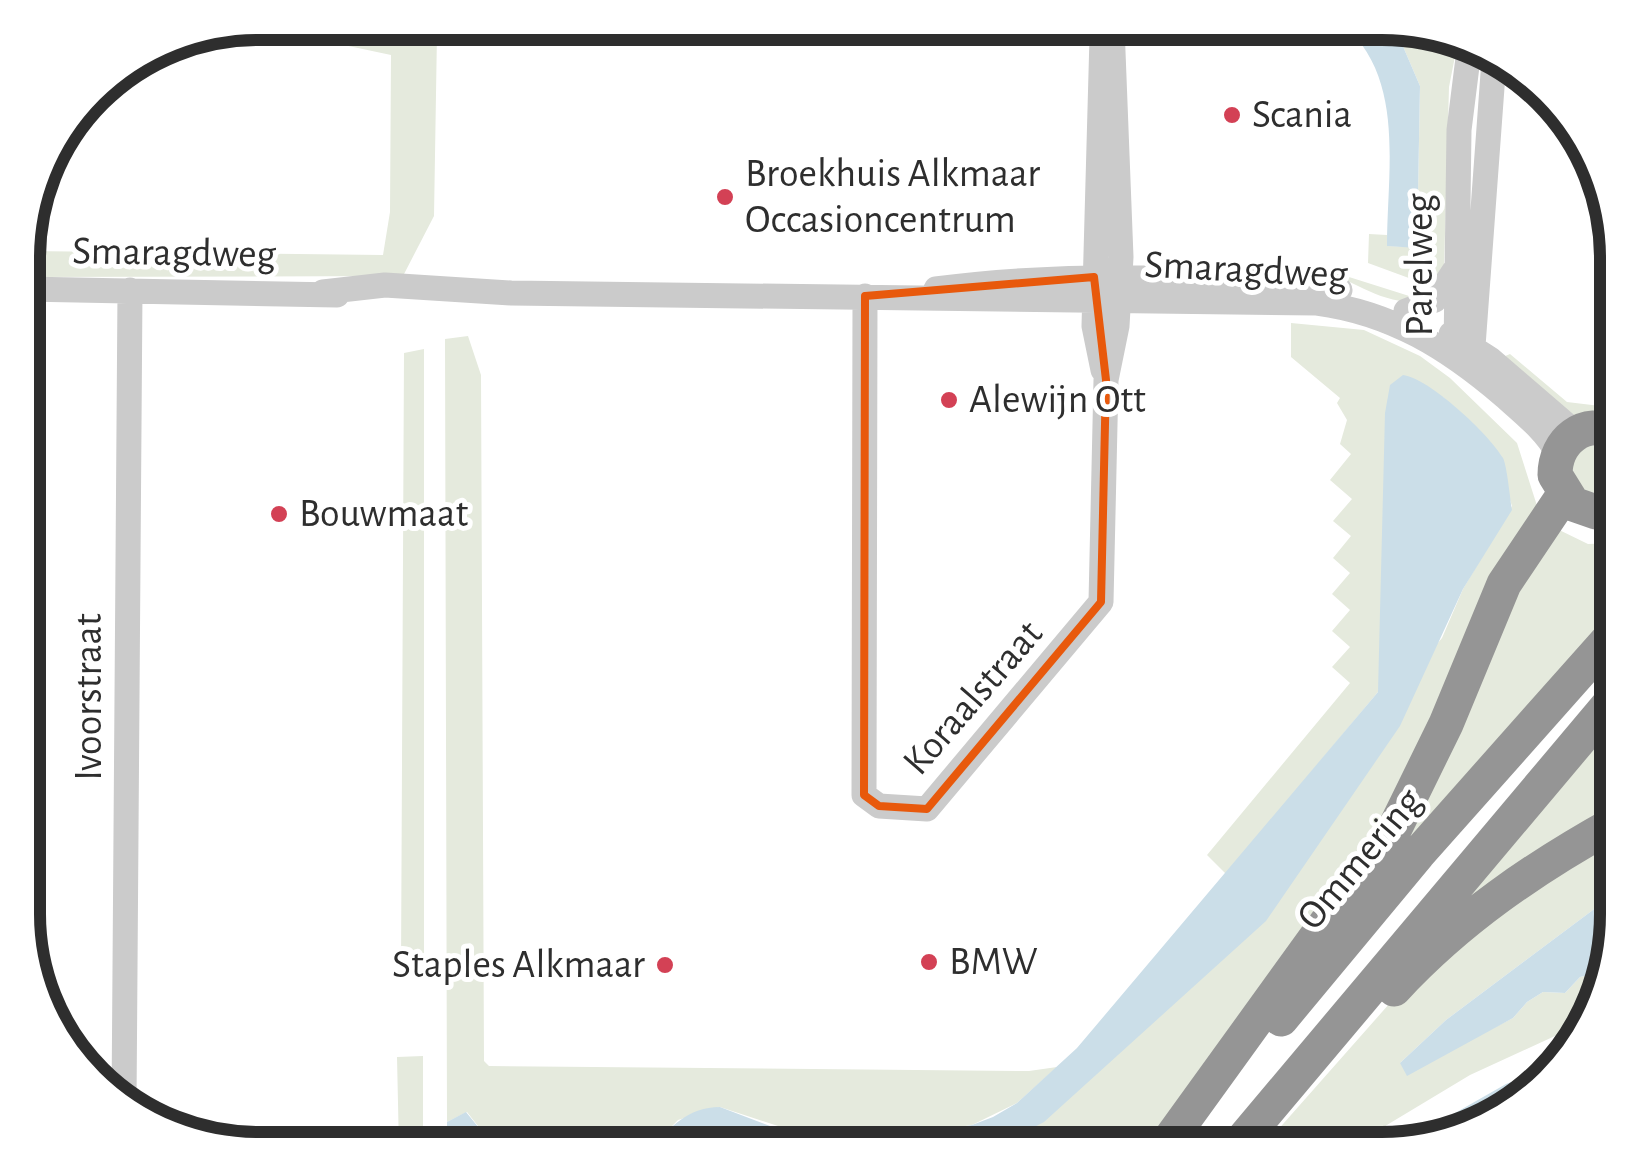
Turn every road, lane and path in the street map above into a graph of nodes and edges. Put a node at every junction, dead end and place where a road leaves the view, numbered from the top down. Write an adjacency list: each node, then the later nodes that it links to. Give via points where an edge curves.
1 (1102, 40): 8 (street)
2 (1112, 40): 8 (street)
3 (1468, 58): 5 (street, Parelweg)
4 (1493, 70): 11 (street, Parelweg)
5 (1454, 272): 10 (street, via 1436,300); 11 (street, Parelweg)
6 (40, 289): 7 (street, Smaragdweg)
7 (130, 290): 9 (street, Smaragdweg, via 323,292 426,301 512,293); 19 (street, Ivoorstraat)
8 (1107, 290): 9 (street, Smaragdweg); 9 (street, Koraalstraat, via 1103,592 1095,615 927,809 879,806 864,795); 10 (street, Smaragdweg, via 1288,282 1344,291); 11 (street, Smaragdweg, via 1336,306)
9 (873, 296)
10 (1406, 312): 11 (street, Smaragdweg)
11 (1462, 346): 13 (street, Smaragdweg)
12 (1600, 428): 13 (highway)
13 (1567, 443): 14 (highway, via 1555,475)
14 (1564, 496): 15 (highway, via 1584,510); 20 (highway, via 1504,584 1394,828)
15 (1600, 511)
16 (1600, 649): 21 (highway, Ommering, via 1418,854)
17 (1600, 715): 22 (highway)
18 (1600, 832): 23 (highway, via 1456,929)
19 (124, 1086)
20 (1176, 1132)
21 (1189, 1132)
22 (1250, 1132)
23 (1251, 1132)

